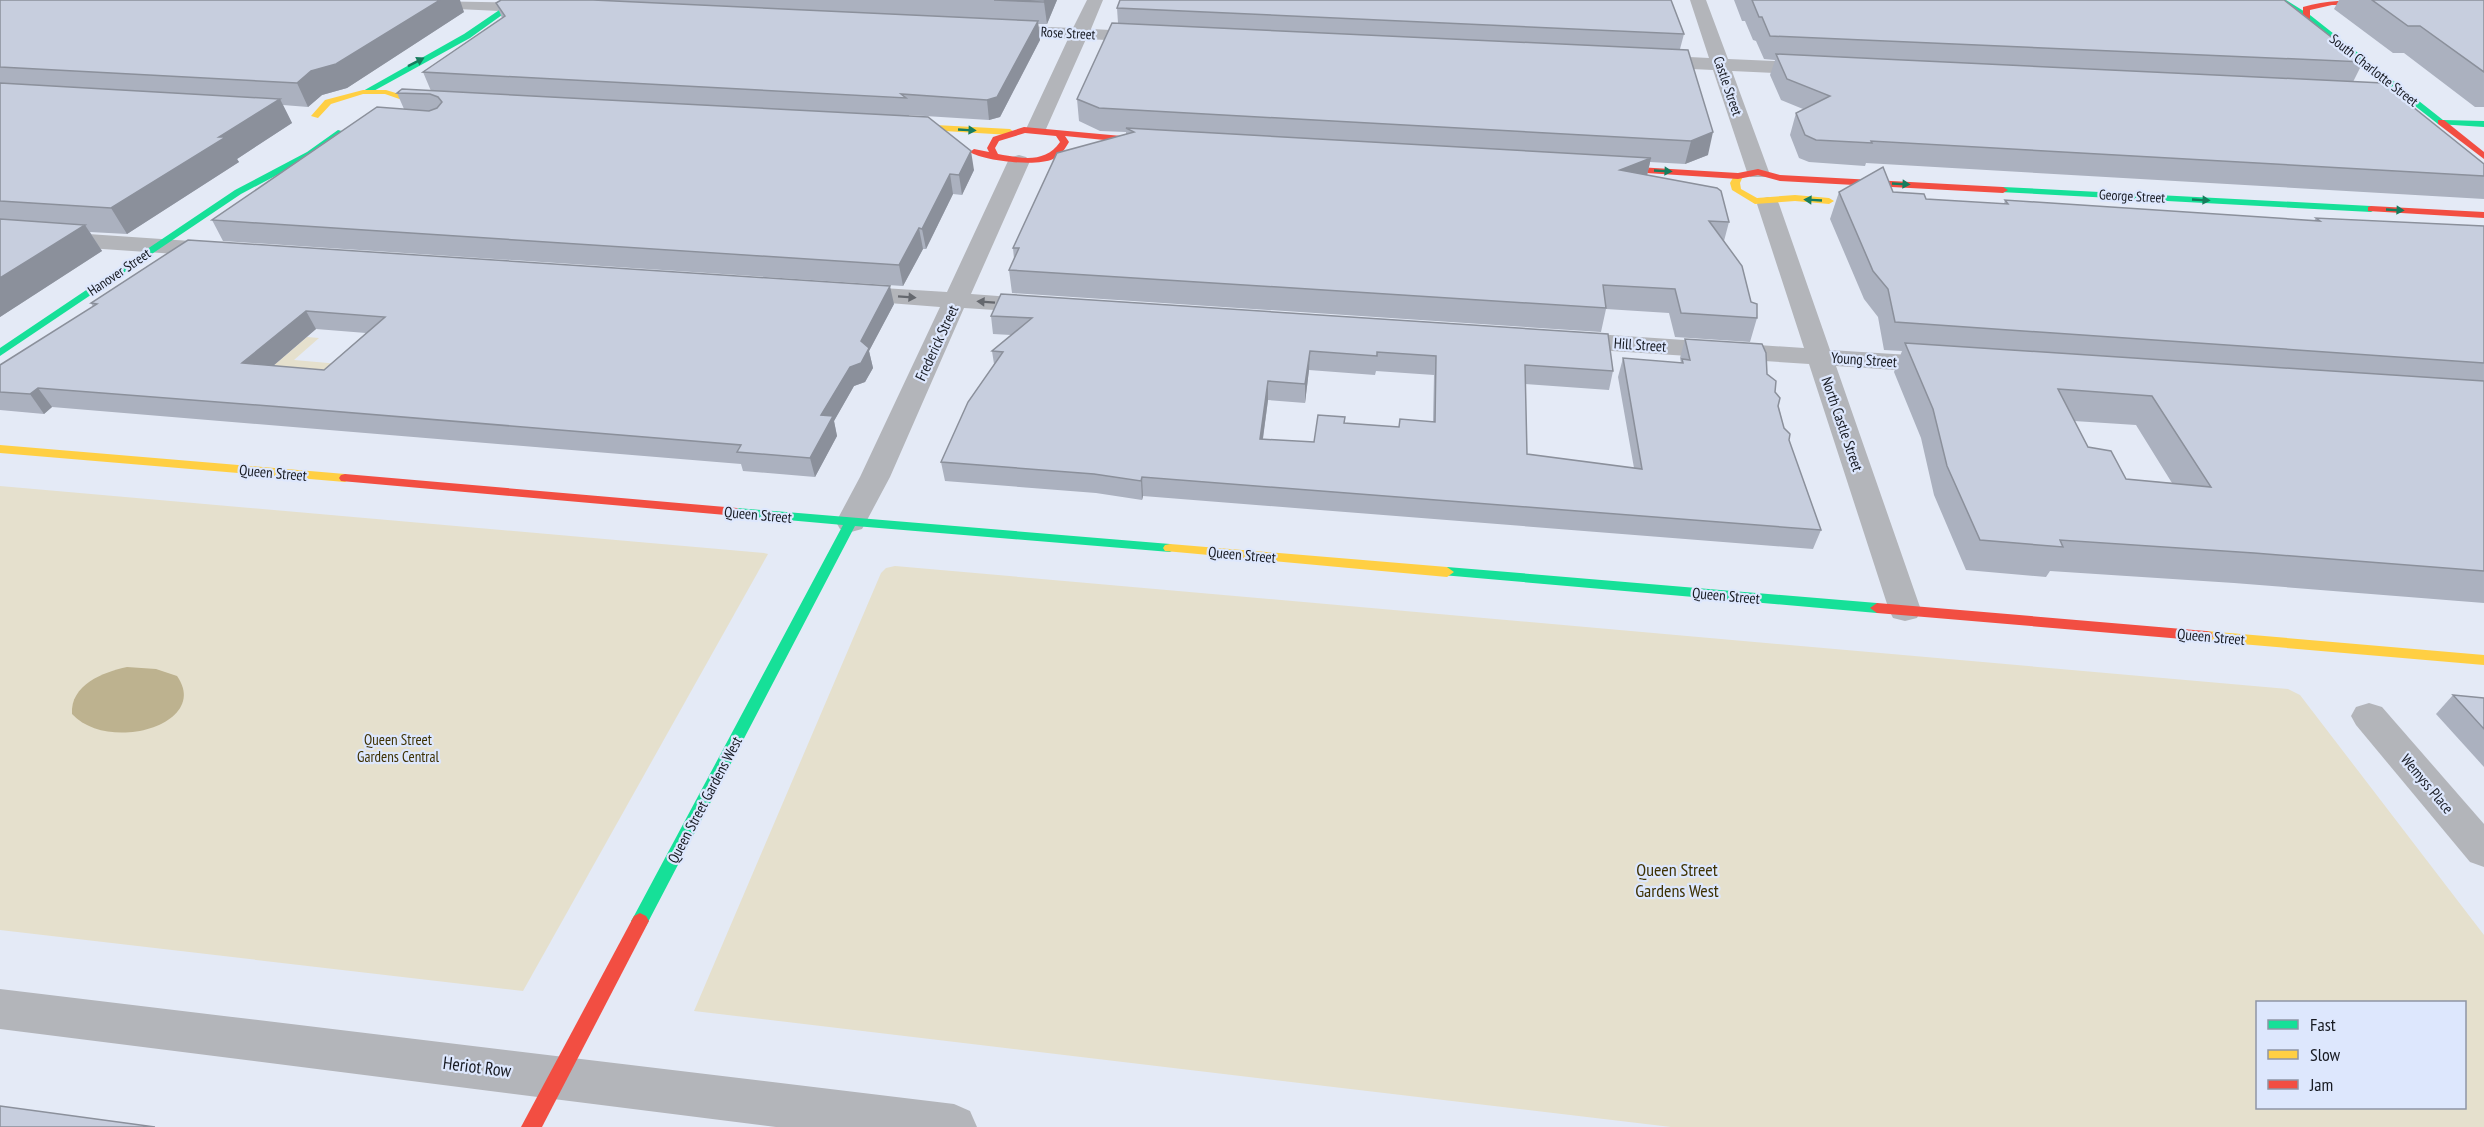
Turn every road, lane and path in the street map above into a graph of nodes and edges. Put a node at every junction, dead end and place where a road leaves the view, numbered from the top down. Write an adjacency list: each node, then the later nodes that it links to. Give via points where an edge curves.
1 (373, 0): 6 (street)
2 (1095, 0): 11 (street)
3 (1698, 0): 15 (street, Castle Street)
4 (2281, 0): 8 (street, South Charlotte Street)
5 (2327, 1): 7 (street); 8 (street)
6 (514, 3): 9 (street); 12 (street)
7 (2394, 4)
8 (2307, 8): 22 (street, South Charlotte Street)
9 (556, 9)
10 (981, 29): 11 (street, Rose Street)
11 (1079, 34): 13 (street, Rose Street); 30 (street)
12 (467, 36): 17 (street); 18 (street, one-way to 12)
13 (1171, 38)
14 (1632, 60): 15 (street)
15 (1719, 62): 16 (street); 43 (street, Castle Street)
16 (1833, 70)
17 (408, 90): 18 (street); 23 (street); 24 (street, via 403,105)
18 (367, 92): 20 (street)
19 (316, 93): 20 (street)
20 (348, 95): 26 (street, via 324,105)
21 (2378, 96): 22 (street)
22 (2410, 98): 27 (street, South Charlotte Street)
23 (456, 102)
24 (395, 112)
25 (296, 115): 26 (street)
26 (319, 119): 31 (street); 46 (street, Hanover Street, via 354,125 310,154)
27 (2441, 122): 28 (street); 38 (street, South Charlotte Street)
28 (2484, 124)
29 (886, 126): 32 (street, one-way to 32)
30 (1036, 129): 32 (street); 33 (street)
31 (309, 132)
32 (1010, 132): 37 (street, via 993,142)
33 (1060, 136): 34 (street); 39 (street, via 1065,145)
34 (1172, 143)
35 (283, 151): 46 (street, Hanover Street)
36 (956, 151): 37 (street)
37 (994, 153): 41 (street)
38 (2484, 156)
39 (1049, 157): 40 (street); 41 (street)
40 (1070, 158)
41 (1019, 161): 58 (street, Frederick Street)
42 (1592, 167): 44 (street, George Street, one-way to 44)
43 (1758, 172): 44 (street, George Street); 45 (street, George Street)
44 (1738, 176): 48 (street, via 1735,185)
45 (1780, 178): 49 (street, via 1790,188); 51 (street, George Street, one-way to 51)
46 (238, 192): 55 (street, Hanover Street)
47 (1722, 195): 48 (street)
48 (1741, 195): 49 (street)
49 (1778, 201): 50 (street, one-way to 49); 62 (street, North Castle Street)
50 (1847, 202)
51 (2451, 213): 52 (street, George Street); 53 (street)
52 (2484, 215)
53 (2484, 224)
54 (0, 235): 55 (street)
55 (157, 246): 56 (street); 61 (street, Hanover Street)
56 (242, 251)
57 (827, 291): 58 (street, one-way to 58)
58 (957, 300): 59 (street, one-way to 58); 65 (street, Frederick Street)
59 (1063, 307)
60 (1545, 339): 62 (street, Hill Street)
61 (0, 353)
62 (1819, 357): 63 (street, Young Street); 66 (street, North Castle Street)
63 (1964, 366)
64 (0, 449): 65 (street, Queen Street)
65 (851, 522): 66 (street, Queen Street); 71 (street, Queen Street Gardens West)
66 (1905, 610): 67 (street, Queen Street)
67 (2484, 660)
68 (2369, 716): 69 (street, Wemyss Place)
69 (2484, 851)
70 (0, 1009): 71 (street, Heriot Row)
71 (557, 1077): 72 (street, Queen Street Gardens West); 73 (street, Heriot Row)
72 (531, 1127)
73 (954, 1127)

